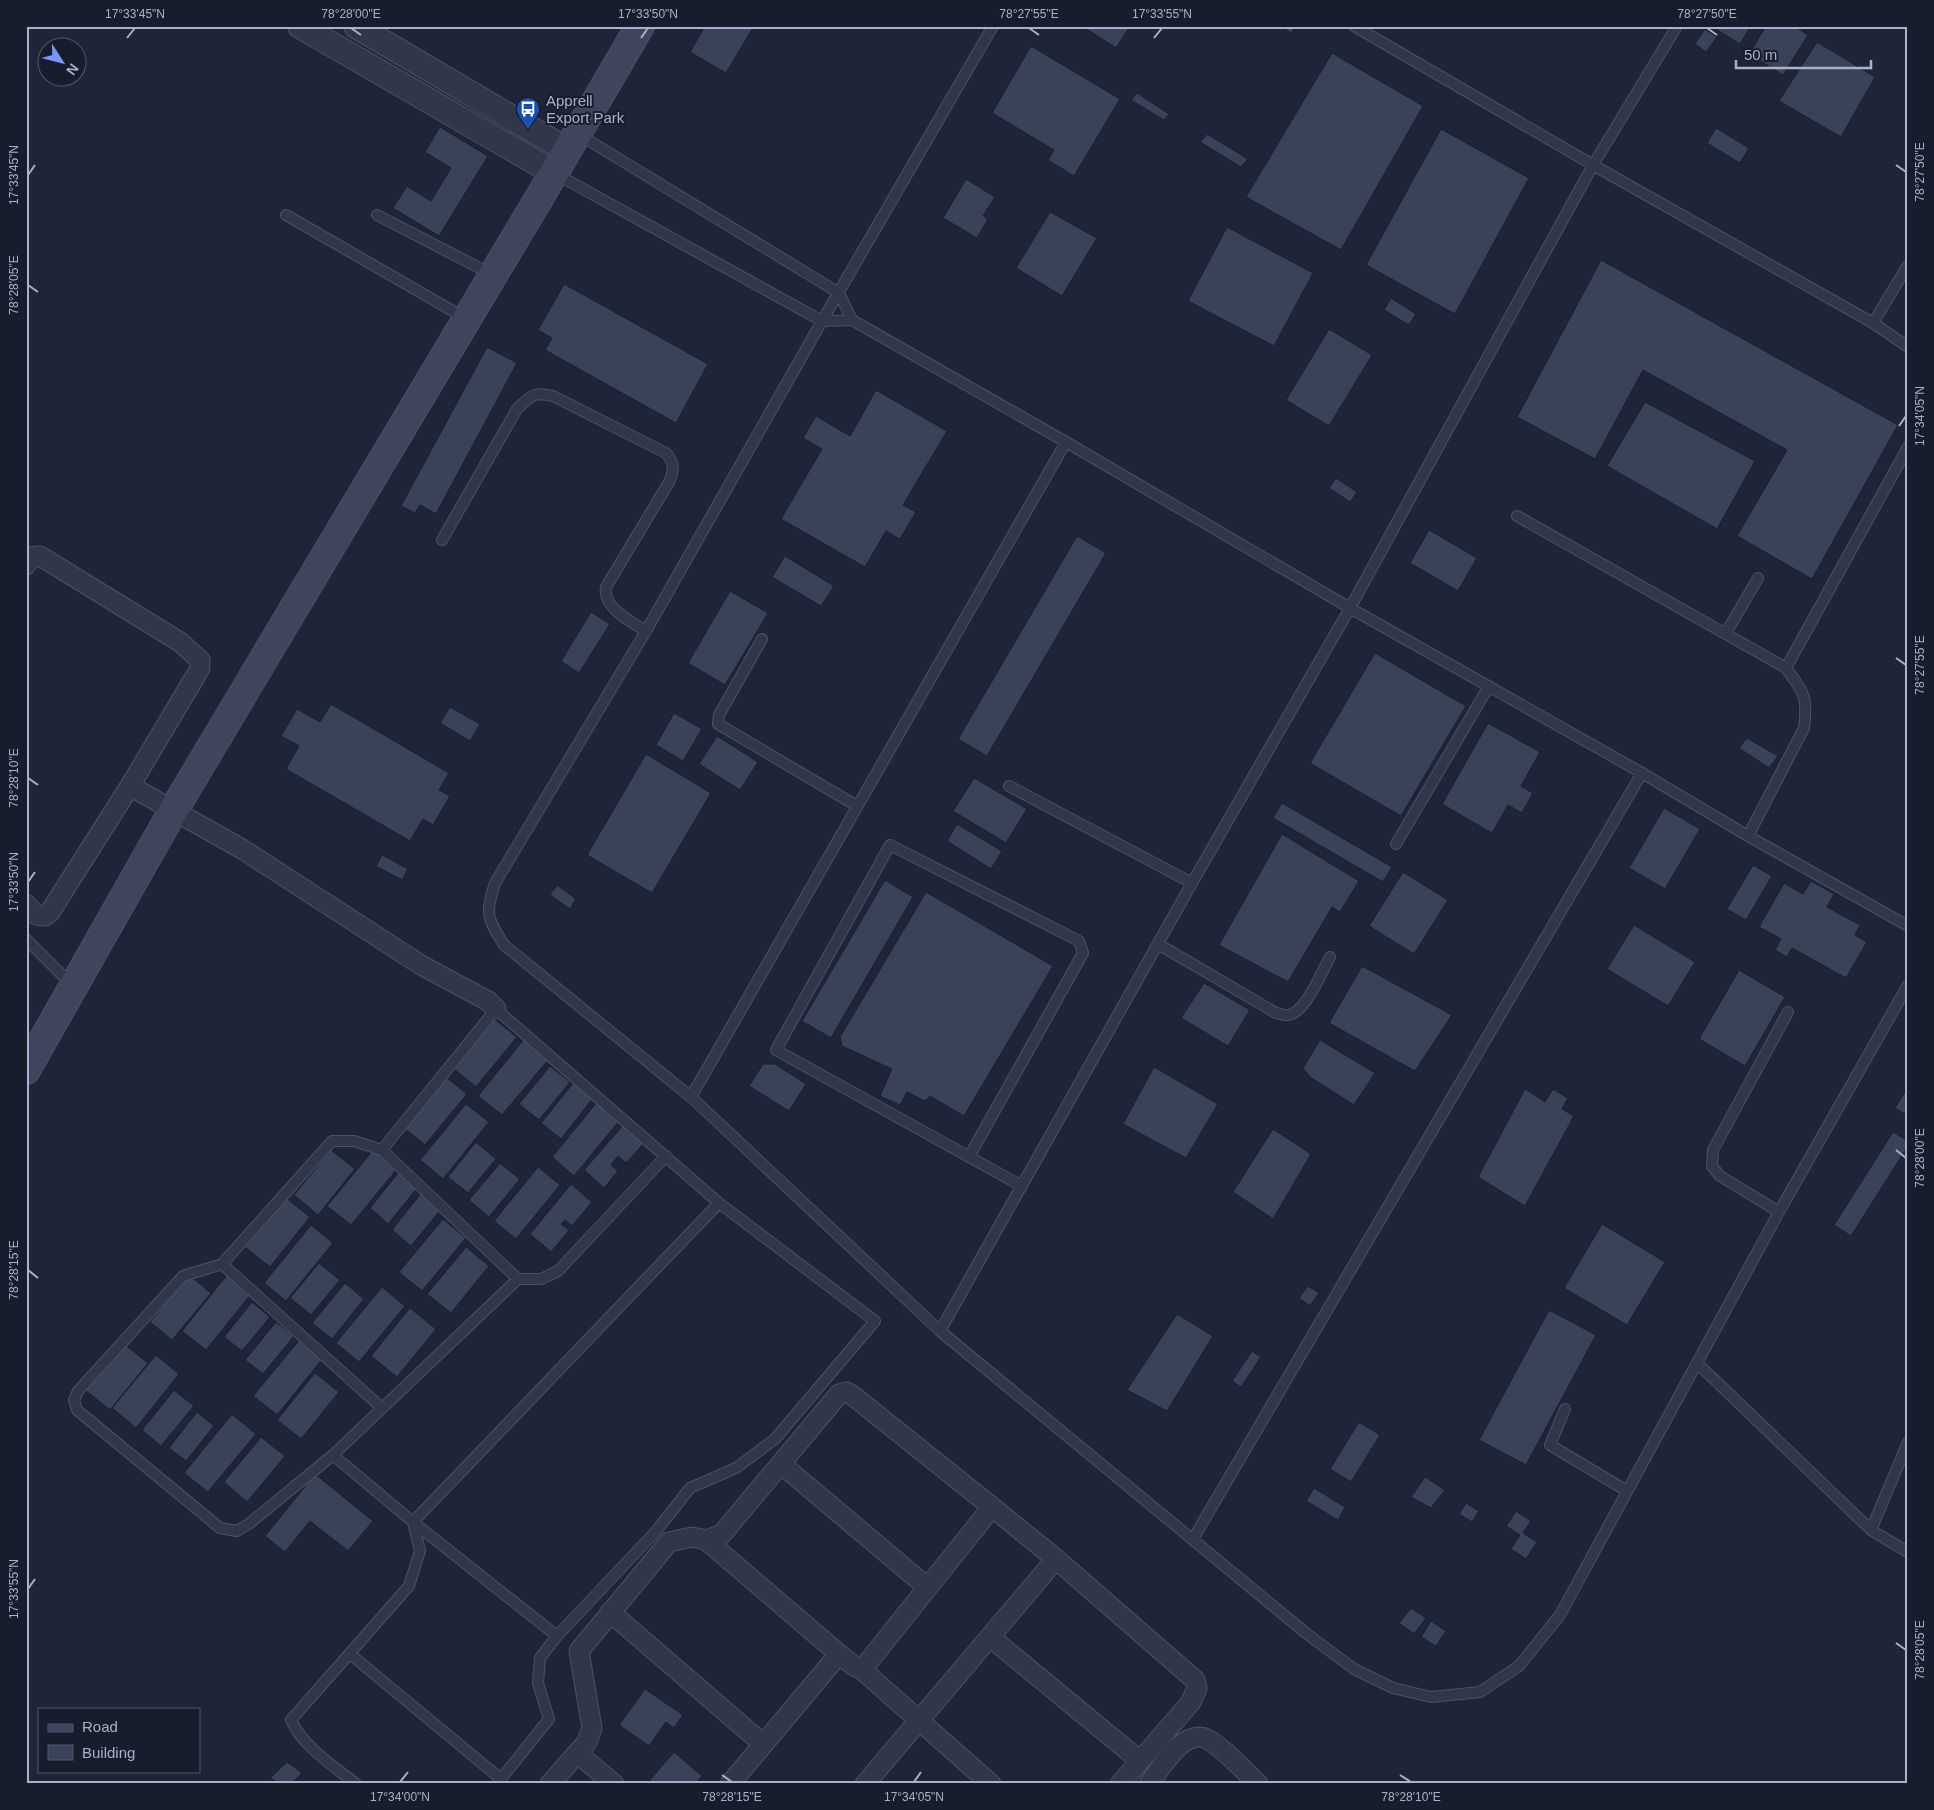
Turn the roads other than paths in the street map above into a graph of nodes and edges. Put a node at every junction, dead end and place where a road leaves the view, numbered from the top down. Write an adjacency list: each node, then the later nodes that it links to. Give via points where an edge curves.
1 (300, 26): 9 (street)
2 (356, 26): 7 (street)
3 (640, 26): 7 (main road)
4 (993, 26): 14 (lane)
5 (1354, 26): 8 (lane)
6 (1677, 26): 8 (lane)
7 (572, 142): 9 (main road); 14 (lane)
8 (1593, 165): 18 (lane); 26 (lane)
9 (554, 173): 13 (main road); 17 (lane)
10 (286, 214): 15 (lane)
11 (377, 215): 13 (lane)
12 (1908, 265): 18 (lane)
13 (493, 275): 15 (main road)
14 (839, 293): 16 (lane); 17 (lane)
15 (467, 319): 36 (main road)
16 (852, 320): 17 (lane); 20 (lane)
17 (822, 321): 27 (lane)
18 (1873, 323): 19 (lane)
19 (1908, 347)
20 (1066, 442): 26 (lane); 35 (lane)
21 (1908, 447): 30 (lane)
22 (1517, 516): 28 (lane)
23 (442, 540): 27 (lane, via 517,409 540,393 553,396 666,453 672,460 674,470 669,482 605,593 606,600)
24 (26, 565): 33 (street, via 31,557 40,556 180,642 200,660 195,678)
25 (1758, 578): 28 (lane)
26 (1350, 608): 31 (lane); 39 (lane)
27 (646, 631): 50 (lane, via 495,883 488,906 492,926 504,945)
28 (1726, 633): 30 (lane)
29 (762, 639): 35 (lane, via 719,714 718,724)
30 (1786, 668): 37 (lane, via 1803,692 1804,728)
31 (1489, 686): 32 (lane); 38 (lane)
32 (1642, 772): 37 (lane); 70 (lane)
33 (130, 786): 36 (street); 40 (street, via 50,912 45,916 36,915)
34 (1009, 786): 39 (lane)
35 (857, 806): 50 (lane)
36 (174, 811): 46 (main road); 47 (street, via 242,848 421,965 488,1001)
37 (1748, 836): 41 (lane)
38 (1396, 844)
39 (1192, 883): 43 (lane)
40 (26, 904)
41 (1908, 926)
42 (26, 939): 46 (lane)
43 (1158, 944): 44 (lane, via 1276,1013 1288,1015 1299,1010 1306,1001); 54 (lane)
44 (1330, 958)
45 (1908, 985): 56 (lane)
46 (74, 987): 49 (main road)
47 (496, 1009): 51 (lane); 52 (lane)
48 (1788, 1012): 56 (lane, via 1712,1150 1712,1166 1720,1176)
49 (26, 1070)
50 (690, 1097): 59 (lane)
51 (382, 1150): 57 (lane, via 354,1141 332,1141); 58 (lane)
52 (666, 1156): 55 (lane); 58 (lane, via 558,1271 540,1279)
53 (969, 1157): 53 (lane, via 776,1050 890,845 1079,942 1083,953); 54 (lane)
54 (1022, 1186): 59 (lane)
55 (719, 1203): 68 (lane); 76 (lane, via 874,1321 775,1439 736,1468 690,1488 656,1530)
56 (1779, 1212): 60 (lane)
57 (222, 1264): 61 (lane); 64 (lane, via 183,1276 78,1391 74,1400 76,1410 220,1528 237,1531)
58 (518, 1279): 61 (lane)
59 (940, 1331): 70 (lane)
60 (1697, 1363): 66 (lane); 69 (lane)
61 (382, 1408): 64 (lane)
62 (1565, 1409): 66 (lane, via 1550,1445)
63 (1908, 1442): 69 (lane)
64 (333, 1455): 68 (lane)
65 (781, 1464): 67 (street, via 839,1394 846,1392); 71 (street, via 722,1534); 74 (street)
66 (1627, 1491): 70 (lane, via 1560,1615 1519,1666 1480,1692 1431,1697 1393,1688 1354,1669)
67 (992, 1507): 73 (street); 74 (street)
68 (413, 1522): 76 (lane); 78 (lane, via 420,1551 409,1586)
69 (1871, 1530): 72 (lane)
70 (1193, 1539)
71 (706, 1540): 75 (street, via 692,1537 669,1542); 79 (street)
72 (1908, 1550)
73 (1056, 1559): 77 (street); 84 (street, via 1195,1680 1197,1688 1191,1702)
74 (927, 1587): 80 (street)
75 (610, 1612): 82 (street); 83 (street, via 579,1651 592,1728 587,1742)
76 (557, 1636): 85 (lane, via 540,1658 538,1683 549,1719)
77 (990, 1637): 81 (street); 84 (street)
78 (350, 1654): 85 (lane); 86 (lane, via 291,1720 296,1731 318,1753)
79 (839, 1654): 80 (street); 82 (street)
80 (861, 1669): 81 (street)
81 (920, 1720): 90 (street); 91 (street)
82 (764, 1744): 89 (street)
83 (577, 1753): 87 (street); 88 (street)
84 (1139, 1760): 92 (street)
85 (499, 1781)
86 (356, 1784)
87 (550, 1784)
88 (614, 1784)
89 (730, 1784)
90 (865, 1784)
91 (991, 1784)
92 (1120, 1784)
93 (1149, 1784): 94 (street, via 1175,1750 1195,1737 1215,1745)
94 (1258, 1784)

